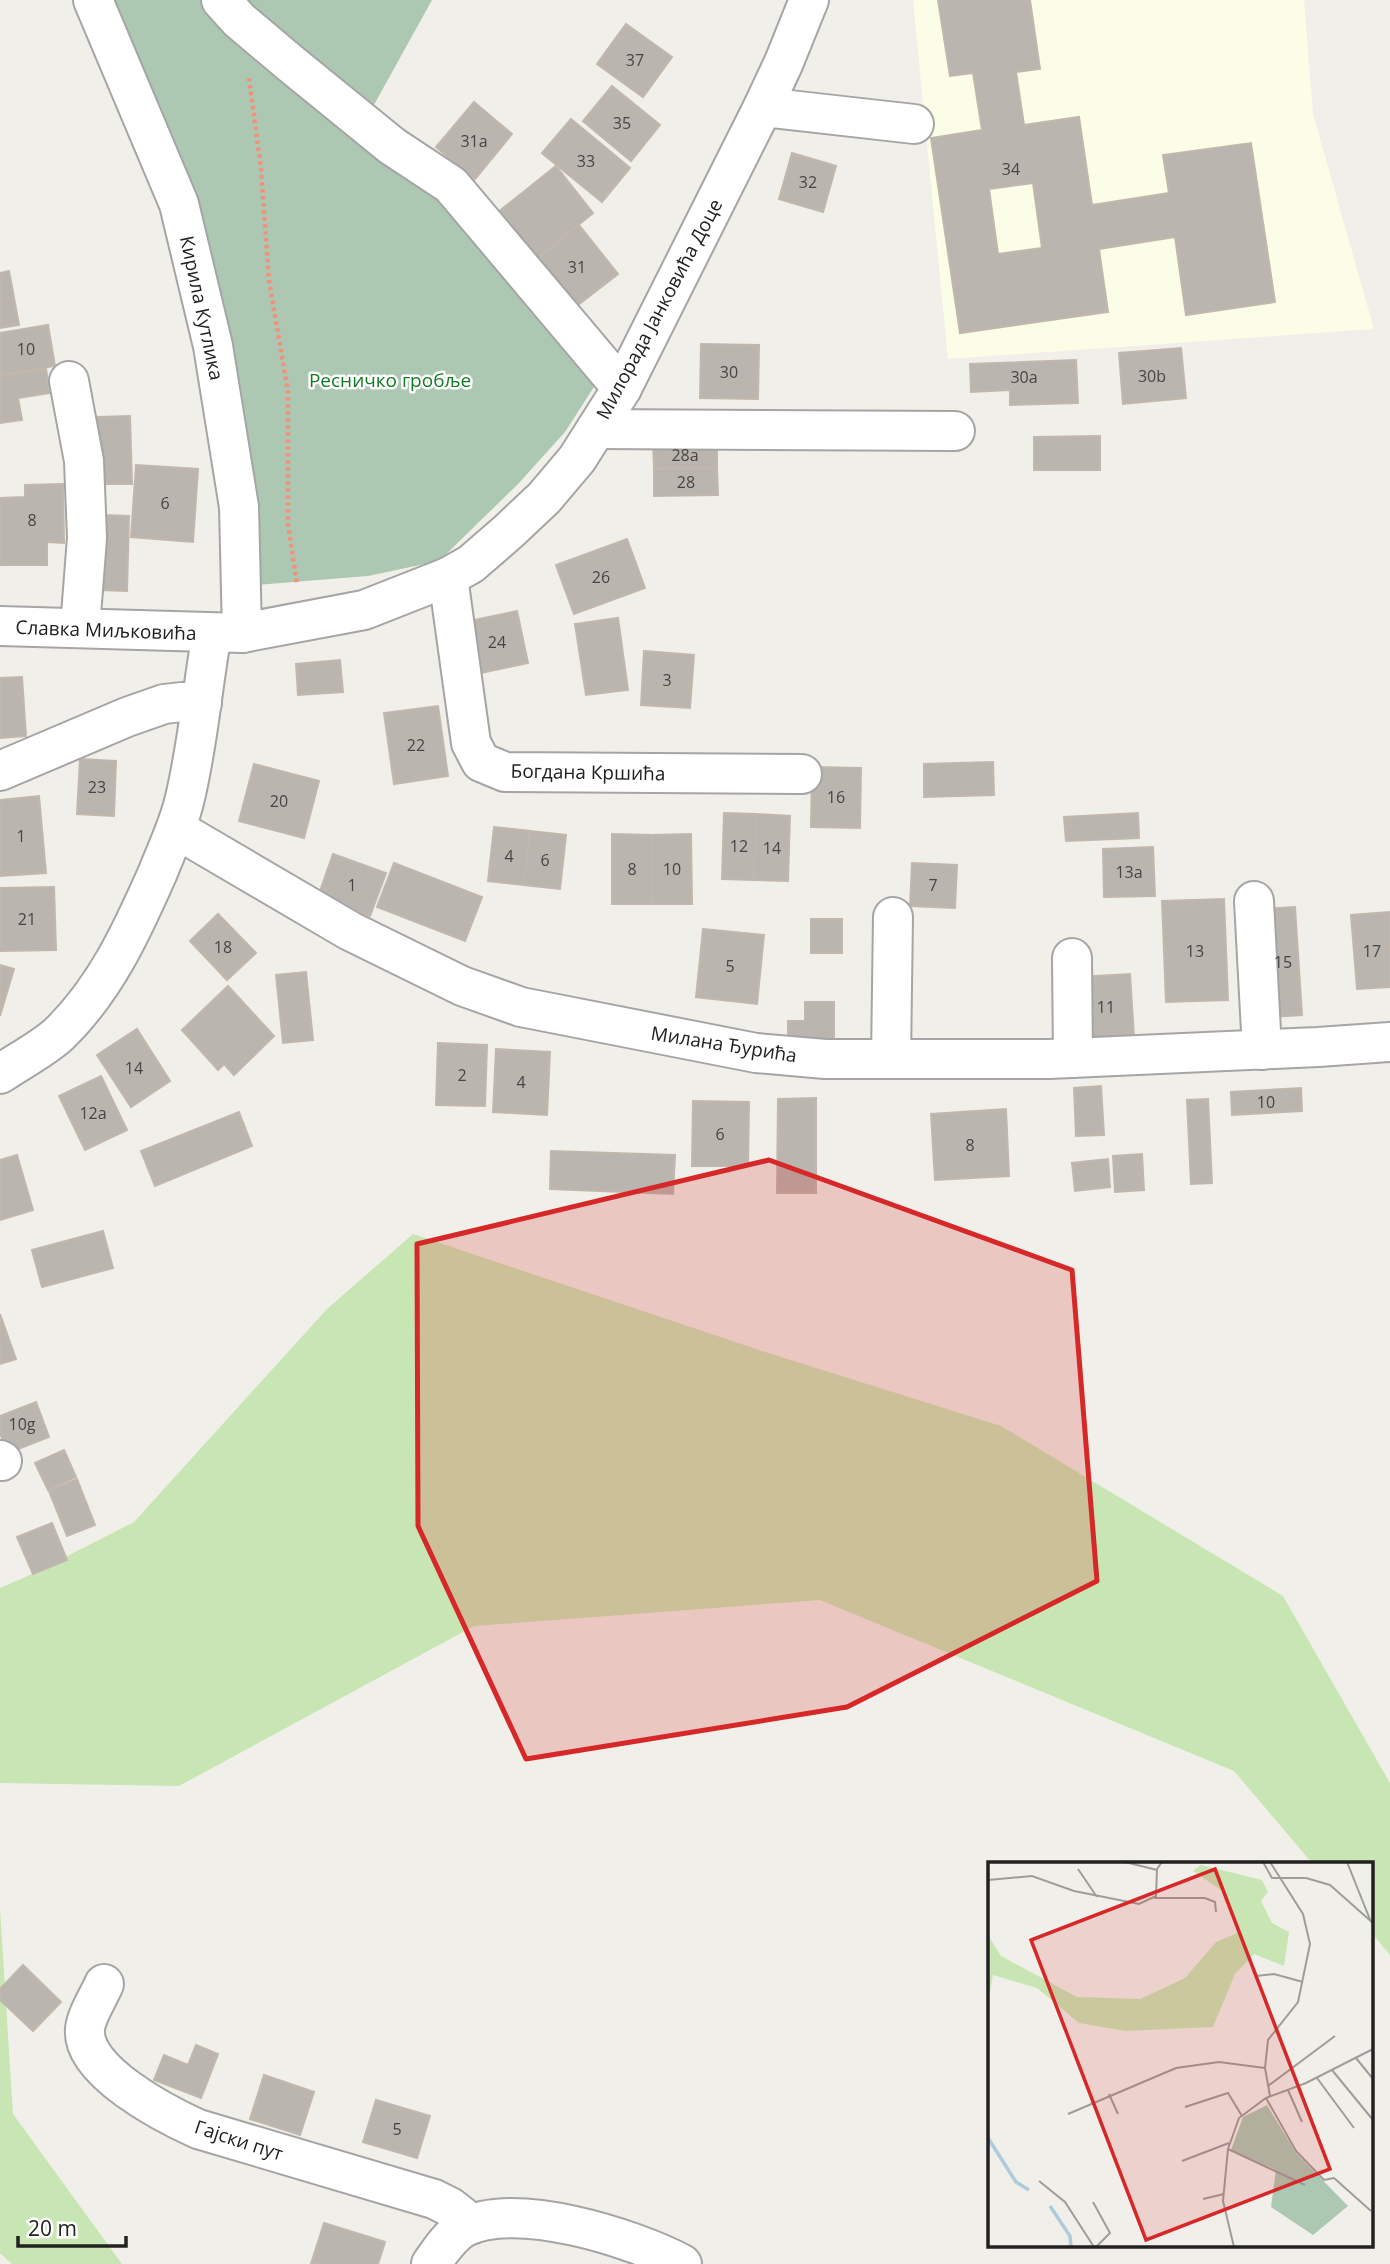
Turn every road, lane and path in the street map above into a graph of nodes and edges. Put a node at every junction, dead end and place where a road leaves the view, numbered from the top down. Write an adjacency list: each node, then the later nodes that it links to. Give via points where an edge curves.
1 (93, 0): 15 (street, Кирила Кутлика, via 180,204 212,346 239,507)
2 (221, 0): 4 (street)
3 (809, 0): 5 (street, Милорада Јанковића Доце)
4 (270, 46): 8 (street, via 392,146 451,185); 12 (path, via 248,74 269,280 288,392 288,524)
5 (763, 107): 6 (street); 8 (street, Милорада Јанковића Доце)
6 (915, 124)
7 (69, 381): 14 (street, via 84,461 87,538)
8 (622, 388): 9 (street, Милорада Јанковића Доце)
9 (596, 429): 10 (street); 11 (street, Милорада Јанковића Доце, via 577,459 535,506 471,564)
10 (955, 431)
11 (448, 577): 12 (street, Милорада Јанковића Доце, via 364,610); 18 (street, Богдана Кршића, via 471,743 481,762 505,772)
12 (302, 622): 15 (street, Милорада Јанковића Доце)
13 (0, 626): 14 (street, Славка Миљковића)
14 (80, 628): 15 (street, Славка Миљковића)
15 (227, 633): 16 (street)
16 (202, 703): 17 (street, via 164,704); 19 (street)
17 (0, 771)
18 (802, 774)
19 (176, 829): 25 (street, Милана Ђурића, via 350,931 463,986 521,1007 756,1053); 27 (street, via 123,946 83,1008 55,1037)
20 (1254, 901): 24 (street)
21 (893, 917): 25 (street)
22 (1072, 958): 26 (street)
23 (1390, 1042): 24 (street, Милана Ђурића)
24 (1262, 1050): 26 (street, Милана Ђурића)
25 (891, 1059): 26 (street, Милана Ђурића)
26 (1073, 1059)
27 (0, 1074)
28 (104, 1983): 29 (street, Гајски пут, via 85,2027 86,2046 136,2097 198,2129 434,2199)
29 (472, 2224): 30 (street, via 453,2236); 31 (street, via 516,2219 589,2228)
30 (431, 2264)
31 (682, 2264)

